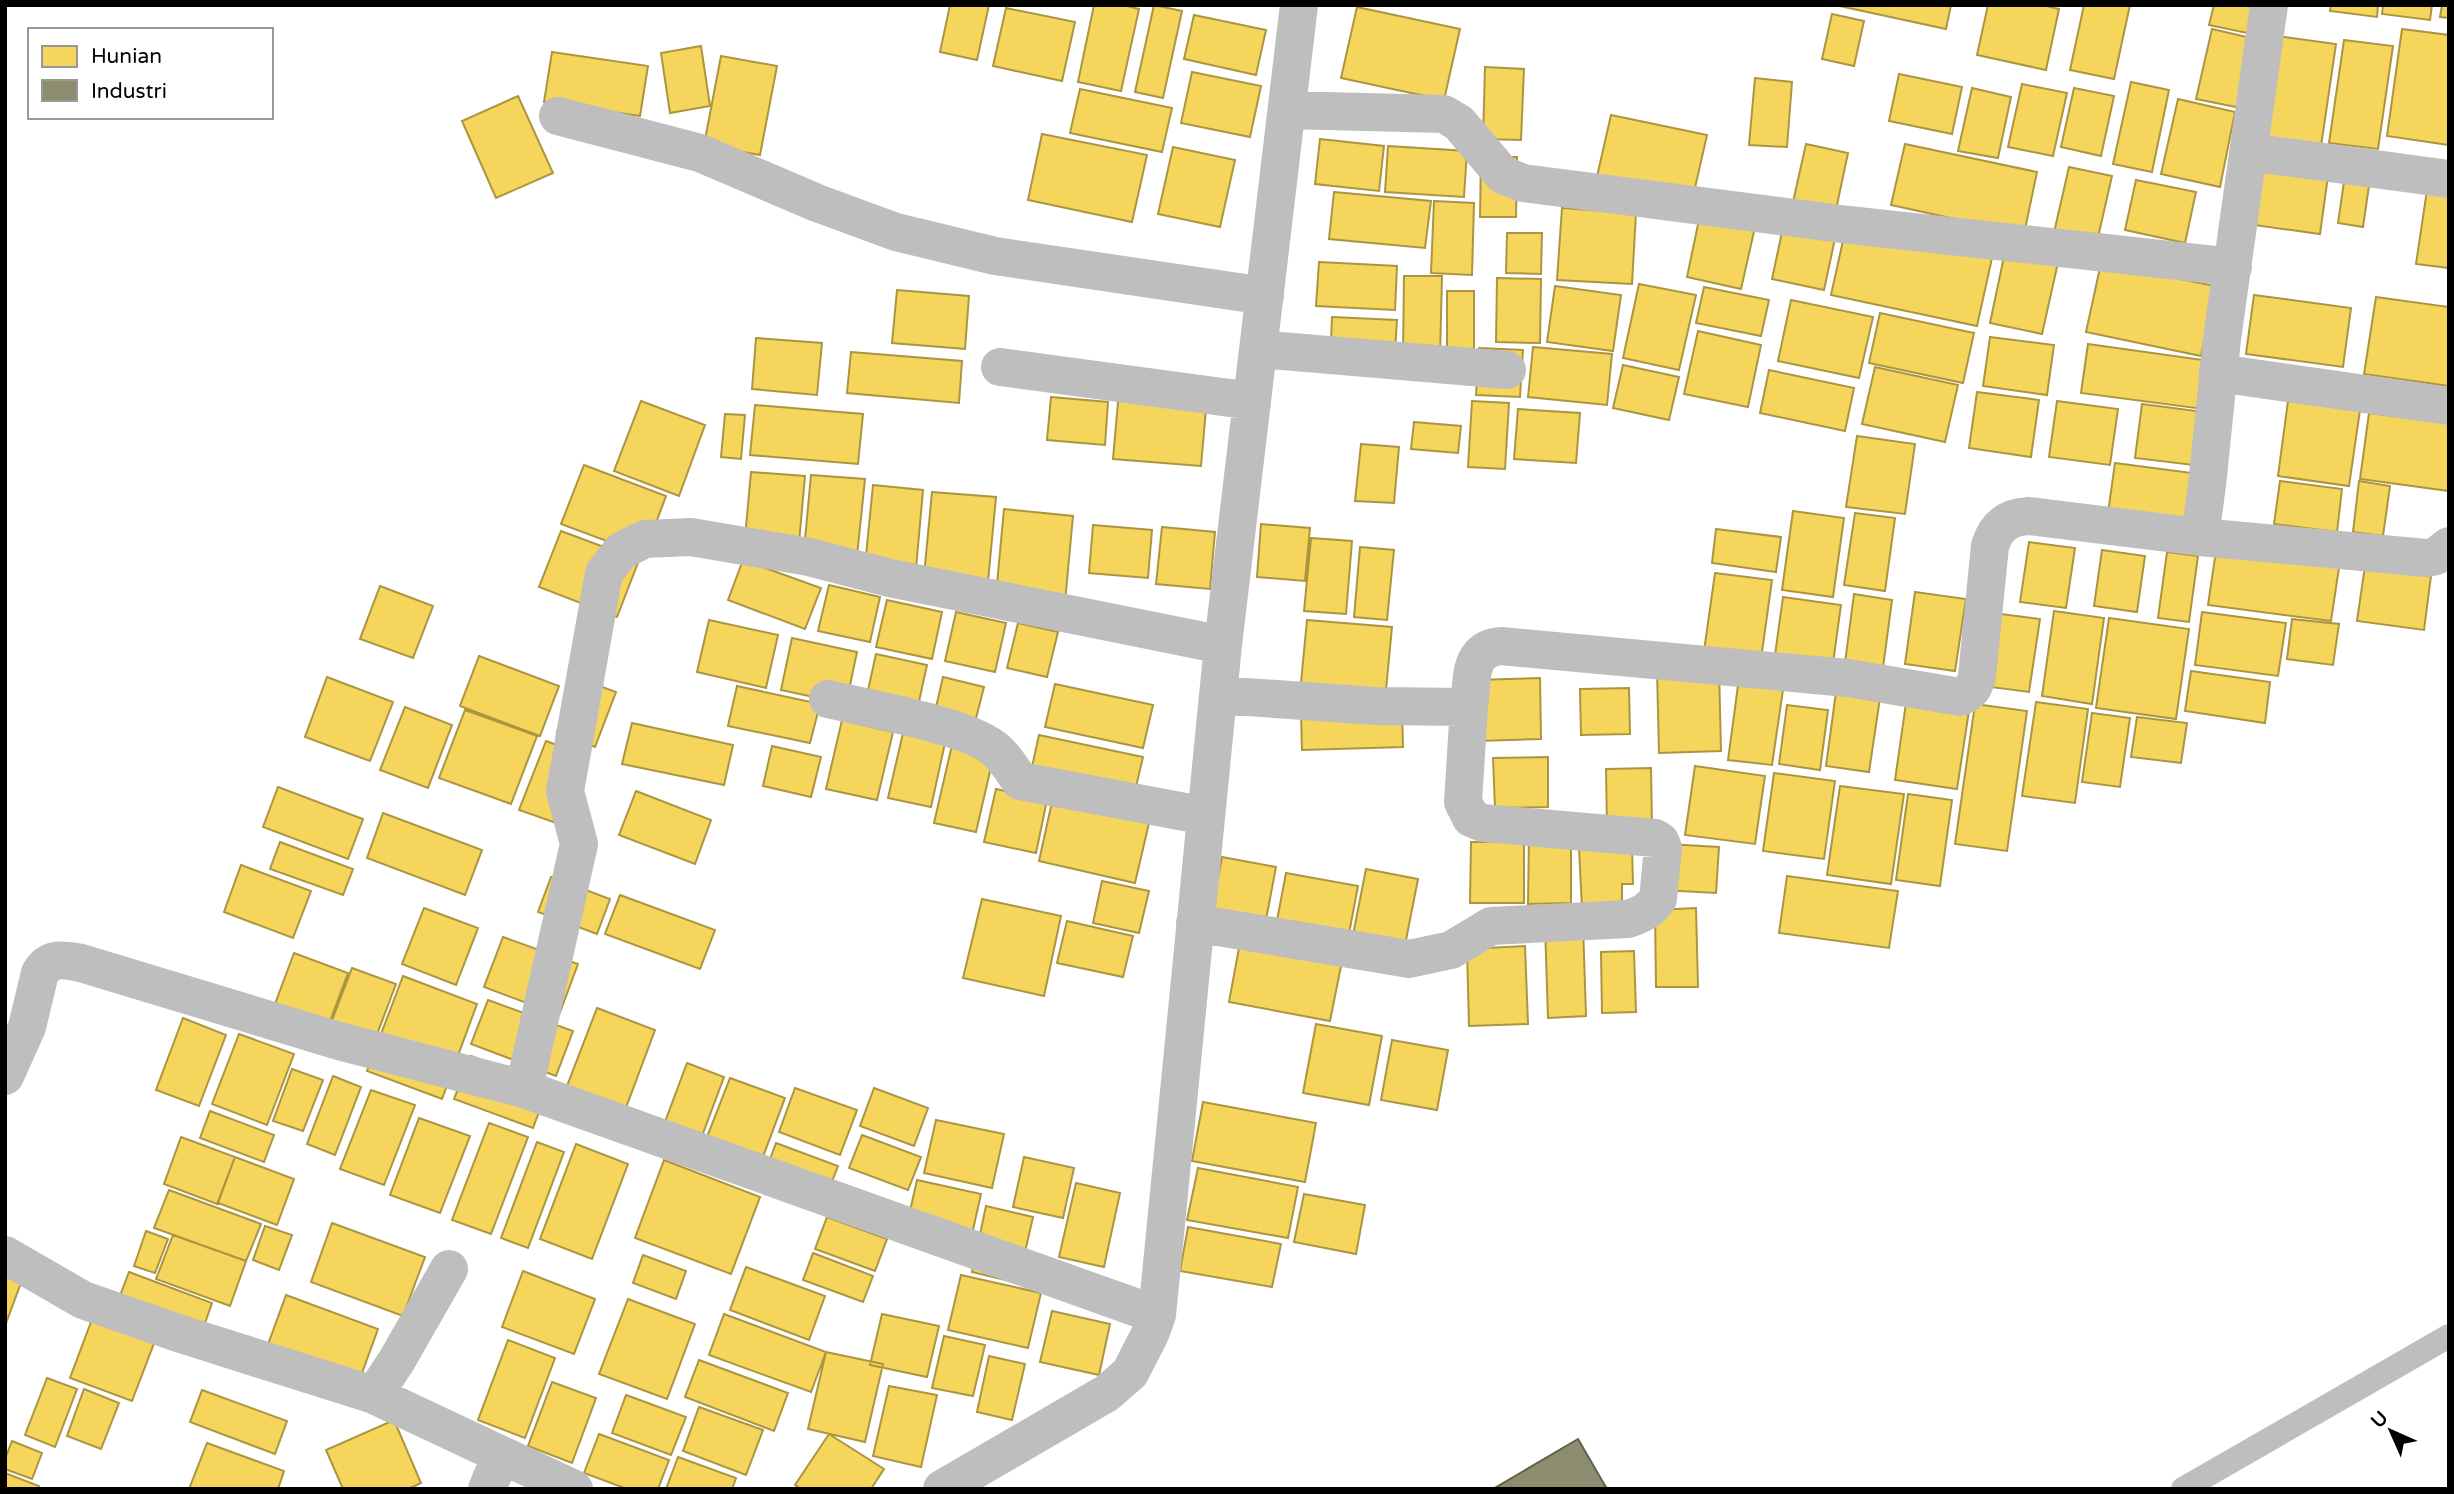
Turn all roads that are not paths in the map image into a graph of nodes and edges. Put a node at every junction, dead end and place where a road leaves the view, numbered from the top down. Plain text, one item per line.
1 (1300, 5) edge
2 (2269, 5) edge
3 (1287, 110) junction
4 (558, 116) dead end
5 (2249, 152) junction
6 (2449, 179) edge
7 (2233, 267) junction
8 (1265, 296) junction
9 (1258, 349) junction
10 (1000, 367) dead end
11 (1507, 370) dead end
12 (2218, 373) junction
13 (1252, 401) junction
14 (2449, 406) edge
15 (2200, 537) junction
16 (2449, 546) edge
17 (1223, 645) junction
18 (1218, 695) junction
19 (828, 699) dead end
20 (1469, 707) junction
21 (1206, 816) junction
22 (1195, 923) junction
23 (5, 1076) edge
24 (524, 1089) junction
25 (5, 1255) edge
26 (449, 1269) dead end
27 (1157, 1315) junction
28 (2449, 1336) edge
29 (374, 1395) junction
30 (494, 1472) edge
31 (574, 1489) edge
32 (942, 1489) edge
33 (2183, 1489) edge

1 - 3 street
2 - 5 street
3 - 7 street
3 - 8 street
4 - 8 street
5 - 6 street
5 - 7 street
7 - 12 street
8 - 9 street
9 - 11 street
9 - 13 street
10 - 13 street
12 - 14 street
12 - 15 street
13 - 17 street
15 - 16 street
15 - 20 street
17 - 18 street
17 - 24 street
18 - 20 street
18 - 21 street
19 - 21 street
20 - 22 street
21 - 22 street
22 - 27 street
23 - 24 street
24 - 27 street
25 - 29 street
26 - 29 street
27 - 32 street
28 - 33 lane
29 - 30 street
30 - 31 street

